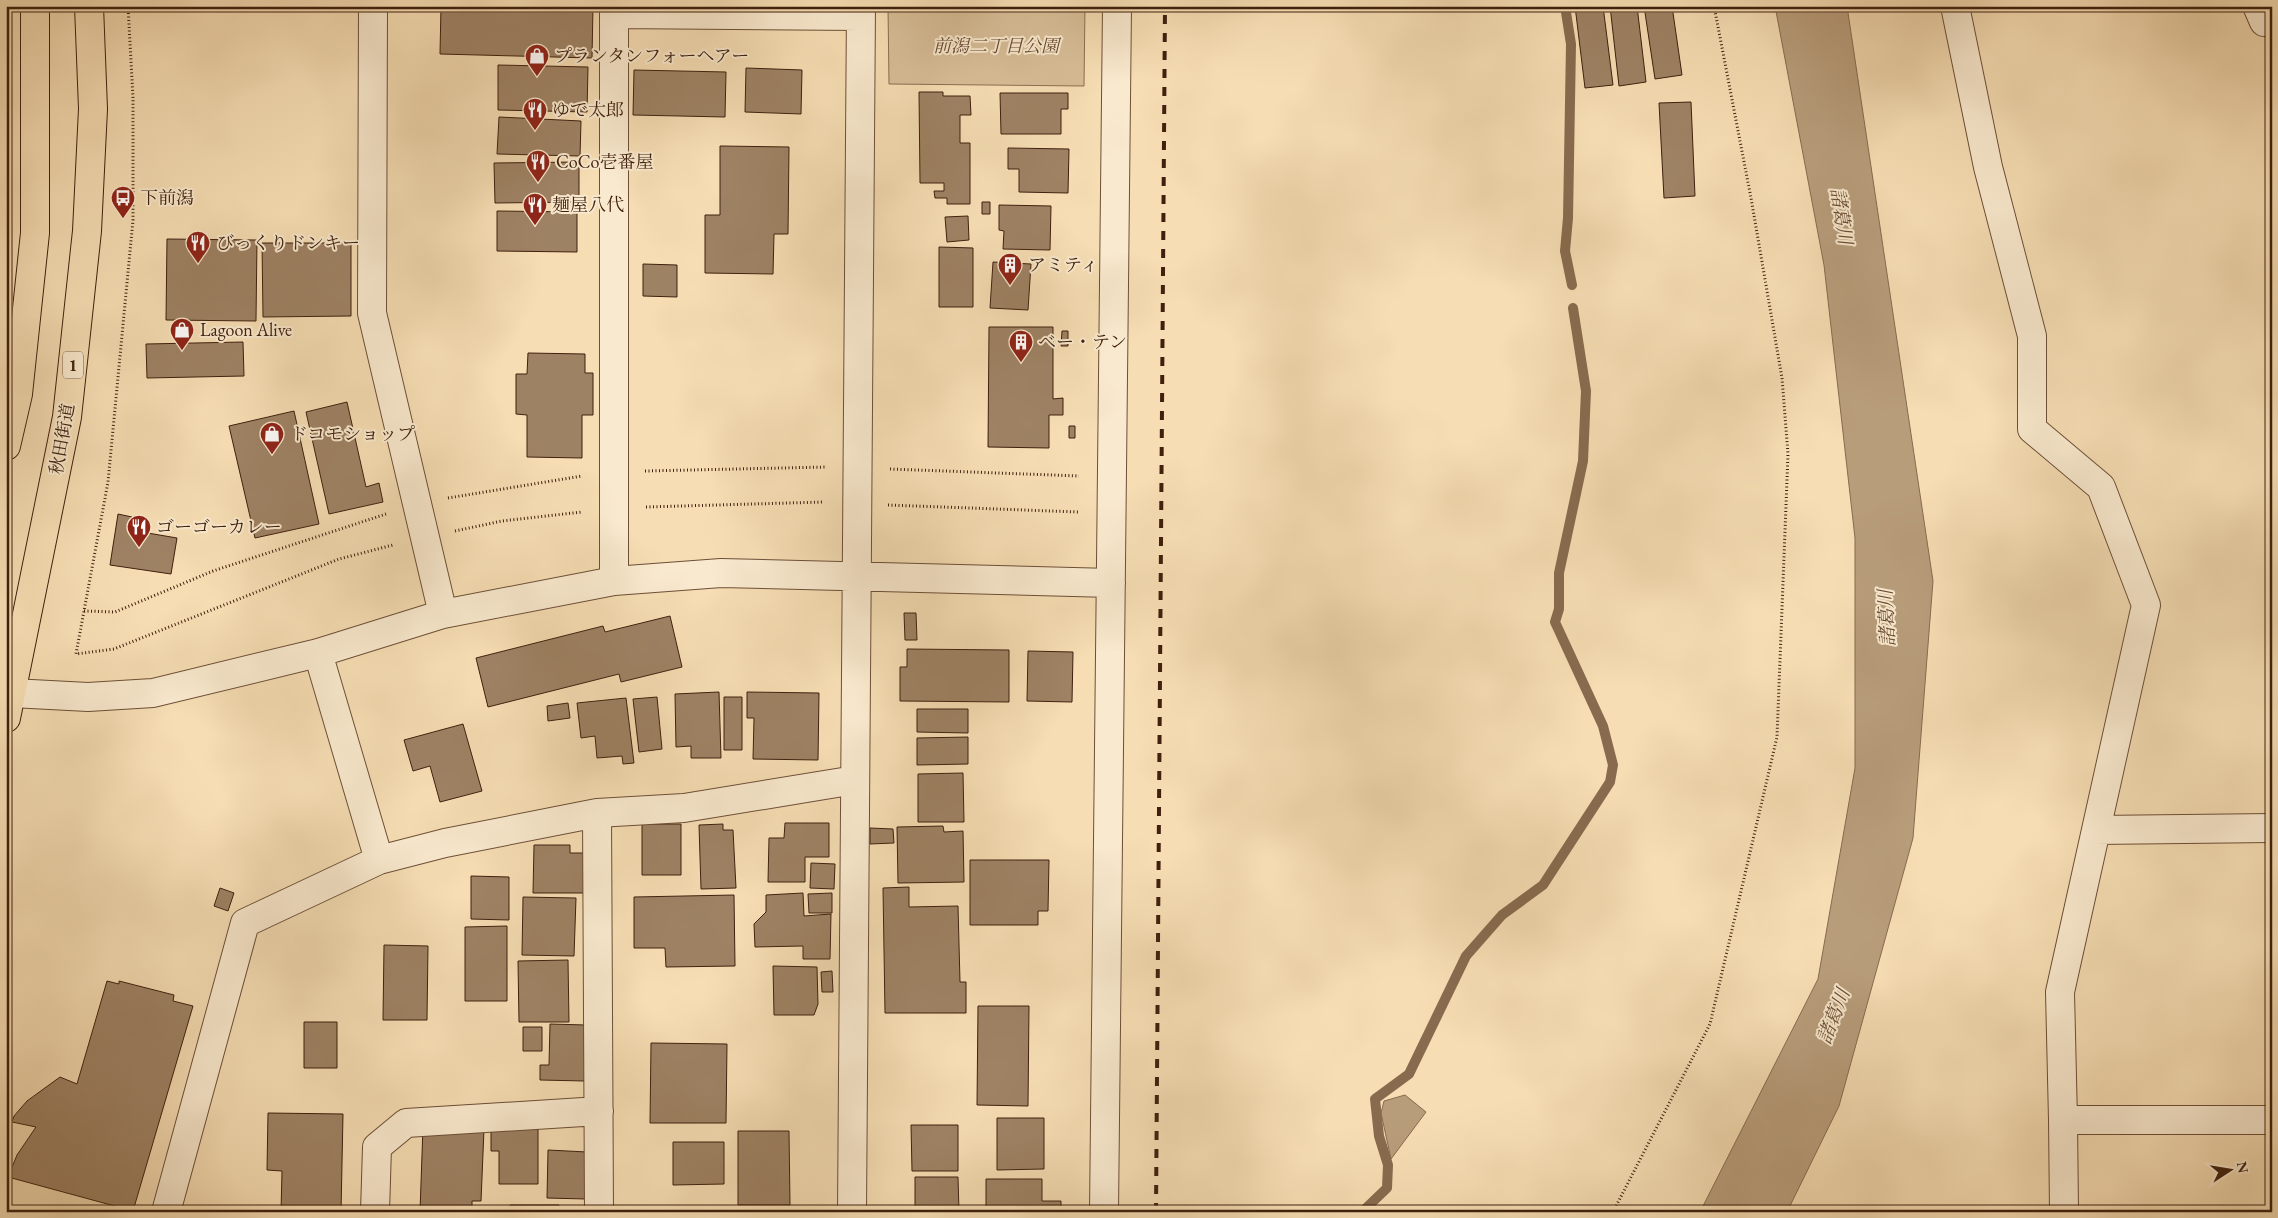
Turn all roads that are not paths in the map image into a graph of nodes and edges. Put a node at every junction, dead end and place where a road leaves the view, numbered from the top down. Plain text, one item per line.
1 (36, 6) edge
2 (89, 6) edge
3 (372, 6) edge
4 (1117, 6) edge
5 (1955, 6) edge
6 (2257, 6) edge
7 (614, 10) edge
8 (860, 11) edge
9 (2272, 21) edge
10 (6, 446) edge
11 (855, 578) junction
12 (614, 581) junction
13 (1110, 583) junction
14 (444, 614) junction
15 (318, 653) junction
16 (9, 706) edge
17 (855, 780) junction
18 (597, 813) junction
19 (2272, 828) edge
20 (2096, 830) junction
21 (379, 860) junction
22 (600, 1111) junction
23 (2063, 1120) junction
24 (2272, 1120) edge
25 (166, 1212) edge
26 (375, 1212) edge
27 (598, 1212) edge
28 (852, 1212) edge
29 (1104, 1212) edge
30 (2064, 1212) edge

1 - 10 main road
2 - 16 main road, 秋田街道 / 1
3 - 14 street
4 - 13 street
5 - 20 street
6 - 9 street
7 - 8 street
7 - 12 street
8 - 11 street
11 - 12 street
11 - 13 street
11 - 17 street
12 - 14 street
13 - 29 street
14 - 15 street
15 - 16 street
15 - 21 street
17 - 18 street
17 - 28 street
18 - 21 street
18 - 22 street
19 - 20 street
20 - 23 street
21 - 25 street
22 - 26 street
22 - 27 street
23 - 24 street
23 - 30 street

